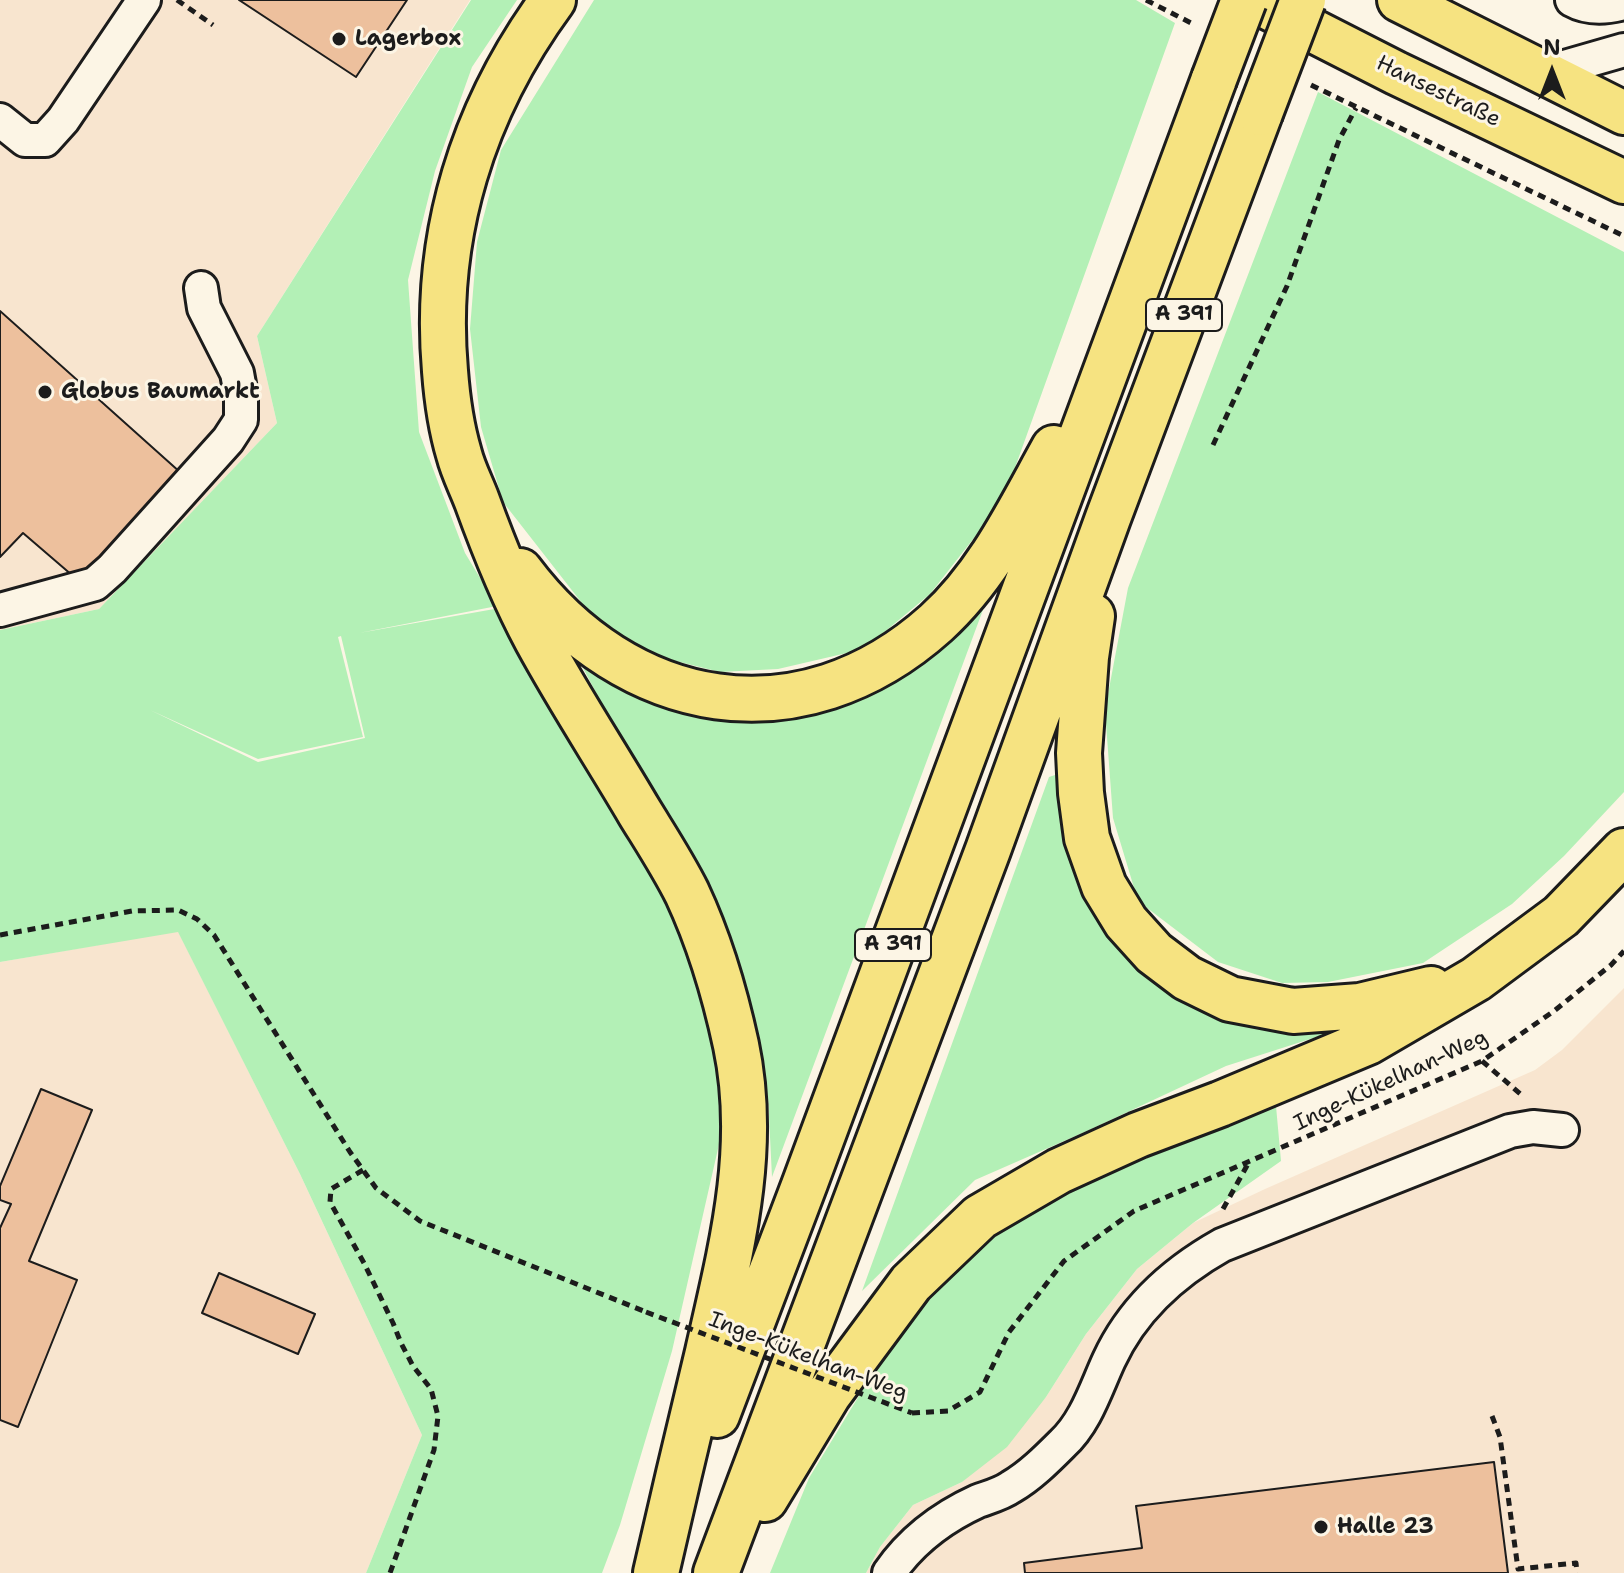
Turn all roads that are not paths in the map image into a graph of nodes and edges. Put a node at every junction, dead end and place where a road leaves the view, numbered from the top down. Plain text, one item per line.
1 (144, 0) edge
2 (553, 0) edge
3 (1244, 0) edge
4 (1253, 0) edge
5 (1303, 0) edge
6 (1399, 0) edge
7 (1572, 0) edge
8 (1624, 3) edge
9 (1624, 50) edge
10 (1544, 73) junction
11 (1624, 113) edge
12 (0, 120) edge
13 (1624, 182) edge
14 (201, 288) dead end
15 (1126, 316) junction
16 (477, 502) junction
17 (1108, 518) junction
18 (0, 610) edge
19 (1624, 851) edge
20 (1476, 979) junction
21 (1562, 1130) dead end
22 (656, 1573) edge
23 (718, 1573) edge
24 (889, 1573) edge

1 - 12 lane
2 - 16 highway
3 - 15 highway, A 391, bridge
4 - 13 main road, Hansestraße
5 - 17 highway, A 391, bridge
6 - 10 main road
7 - 8 lane
9 - 10 lane
10 - 11 main road
14 - 18 lane
15 - 16 highway
15 - 22 highway, A 391
16 - 22 highway
17 - 20 highway
17 - 23 highway, A 391
19 - 20 highway
20 - 23 highway
21 - 24 lane

